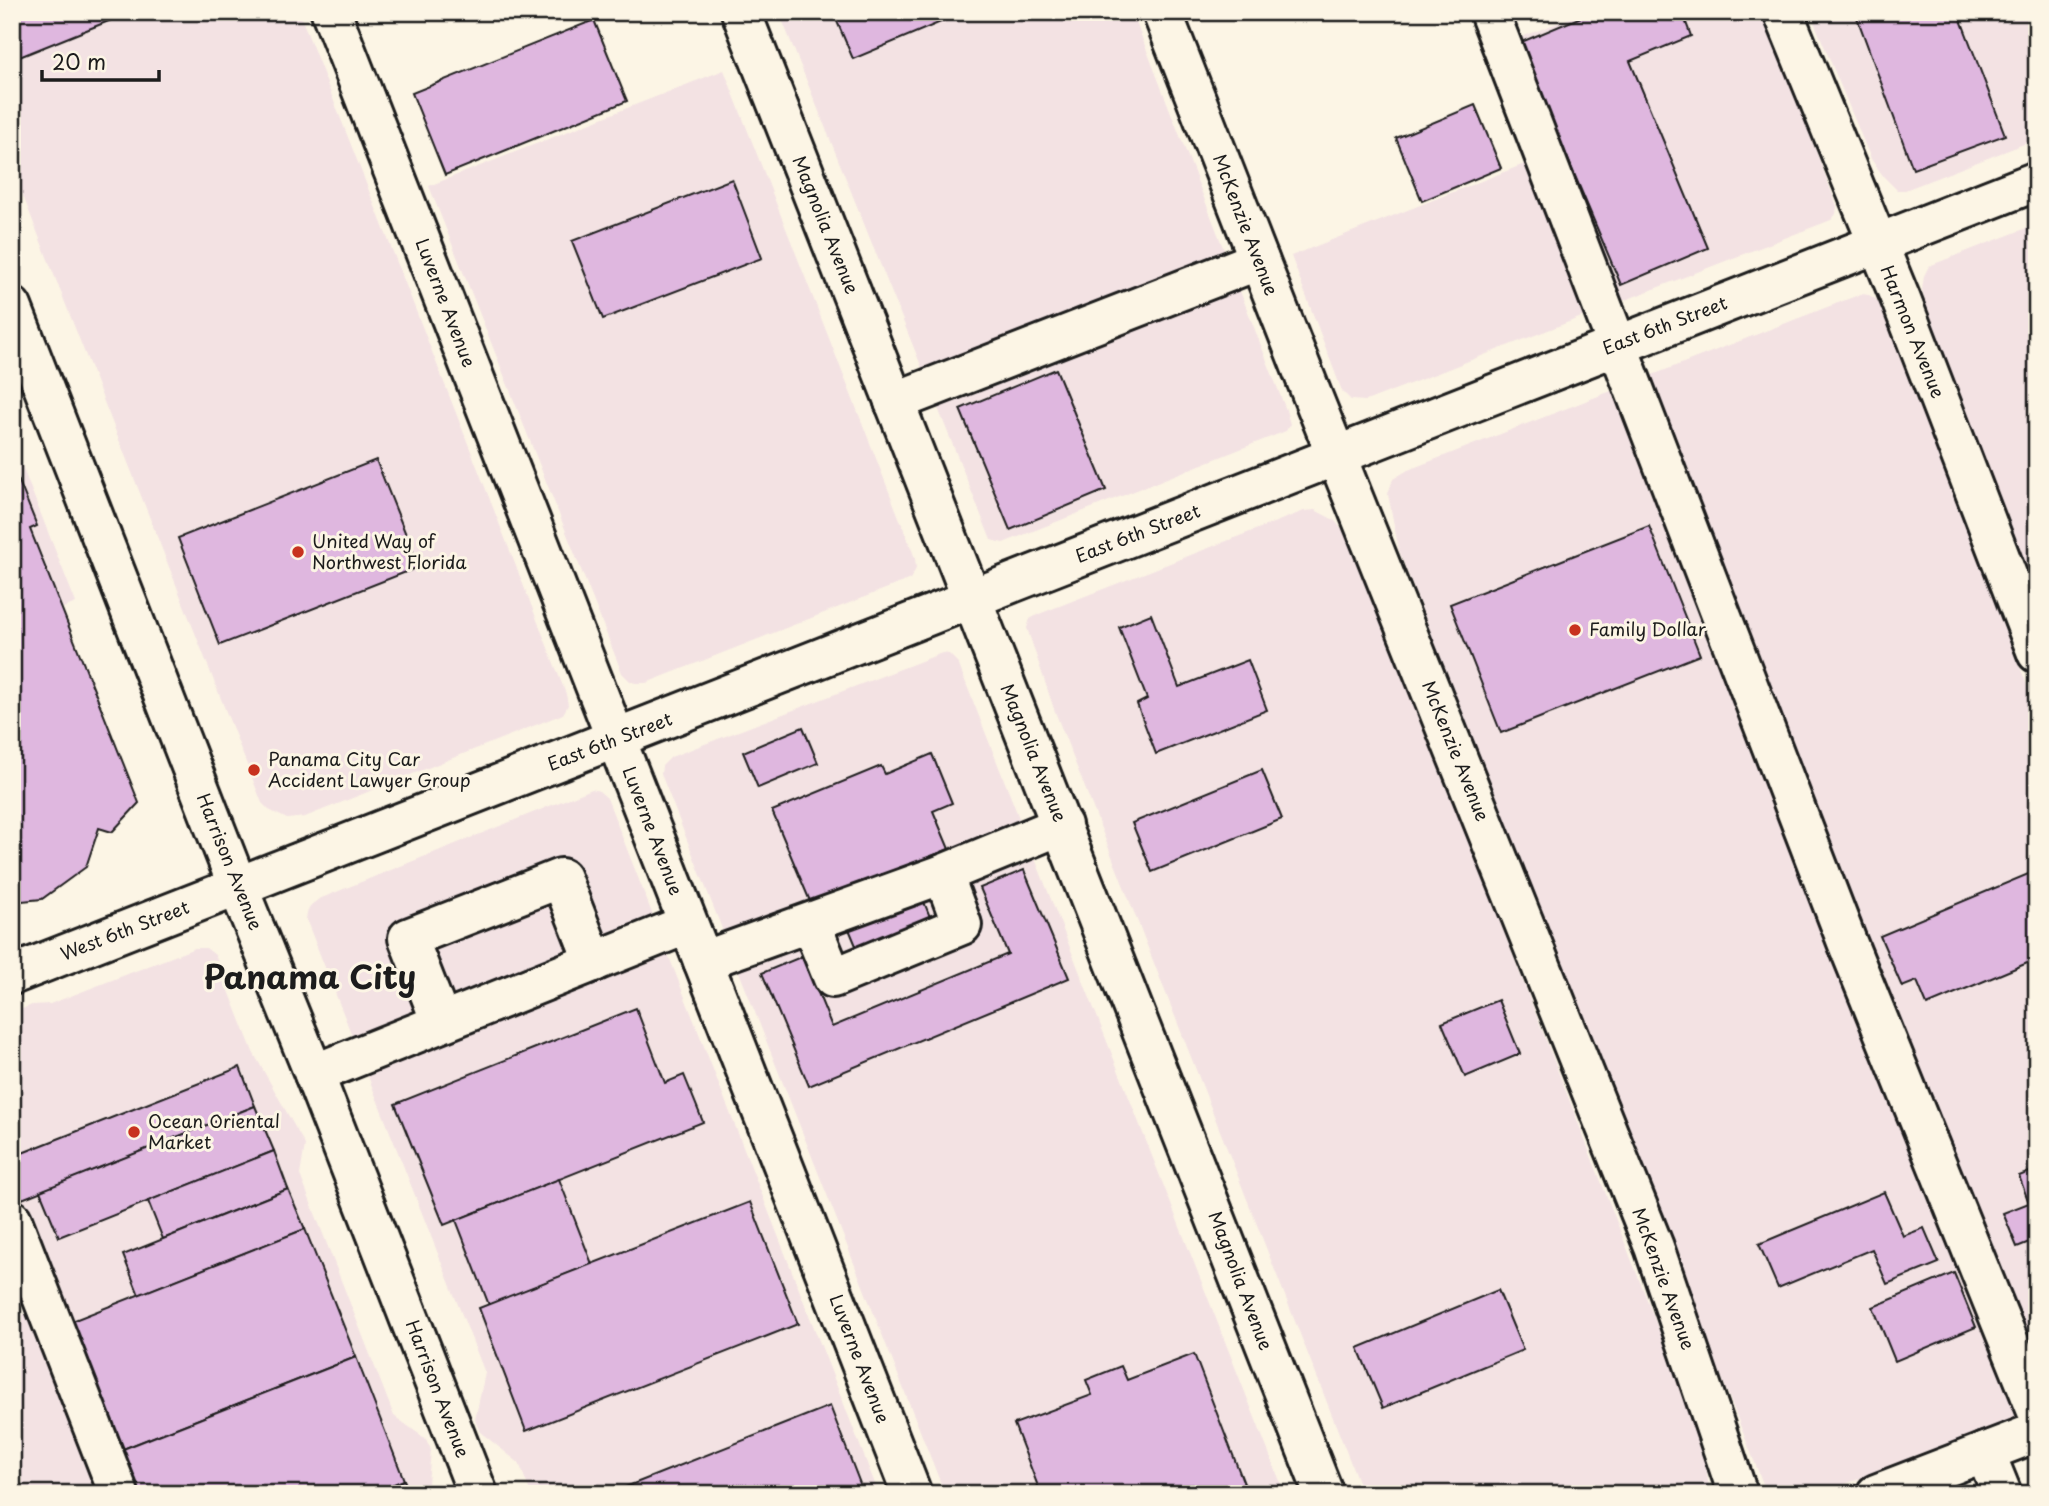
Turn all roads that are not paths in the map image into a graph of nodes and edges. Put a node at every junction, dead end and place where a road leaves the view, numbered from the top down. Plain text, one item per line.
1 (331, 12) edge
2 (741, 12) edge
3 (1162, 12) edge
4 (1489, 12) edge
5 (1783, 12) edge
6 (2037, 181) edge
7 (1877, 244) junction
8 (1259, 260) junction
9 (12, 307) edge
10 (1616, 345) junction
11 (894, 402) junction
12 (1337, 455) junction
13 (971, 598) junction
14 (2037, 653) edge
15 (616, 739) junction
16 (1062, 825) junction
17 (943, 874) junction
18 (239, 887) junction
19 (688, 924) junction
20 (811, 924) junction
21 (703, 961) junction
22 (594, 962) junction
23 (12, 975) edge
24 (441, 1022) junction
25 (314, 1074) junction
26 (12, 1220) edge
27 (2037, 1411) edge
28 (2037, 1432) edge
29 (1985, 1452) junction
30 (119, 1494) edge
31 (478, 1494) edge
32 (912, 1494) edge
33 (1324, 1494) edge
34 (1738, 1494) edge
35 (1876, 1494) edge
36 (2002, 1494) edge

1 - 15 street, Luverne Avenue
2 - 11 street, Magnolia Avenue
3 - 8 street, McKenzie Avenue
4 - 10 street
5 - 7 street, Harmon Avenue
6 - 7 street, East 6th Street
7 - 10 street, East 6th Street
7 - 14 street, Harmon Avenue
8 - 11 street
8 - 12 street, McKenzie Avenue
9 - 18 street, Harrison Avenue
10 - 12 street, East 6th Street
10 - 27 street
11 - 13 street, Magnolia Avenue
12 - 13 street, East 6th Street
12 - 34 street, McKenzie Avenue
13 - 15 street, East 6th Street
13 - 16 street, Magnolia Avenue
15 - 18 street, East 6th Street
15 - 19 street, Luverne Avenue
16 - 17 street
16 - 33 street, Magnolia Avenue
17 - 20 street
17 - 20 street
18 - 23 street, West 6th Street
18 - 25 street, Harrison Avenue
19 - 21 street, Luverne Avenue
19 - 22 street
20 - 21 street
21 - 32 street, Luverne Avenue
22 - 24 street
22 - 24 street
24 - 25 street
25 - 31 street, Harrison Avenue
26 - 30 street
28 - 29 street
29 - 35 street
29 - 36 street

